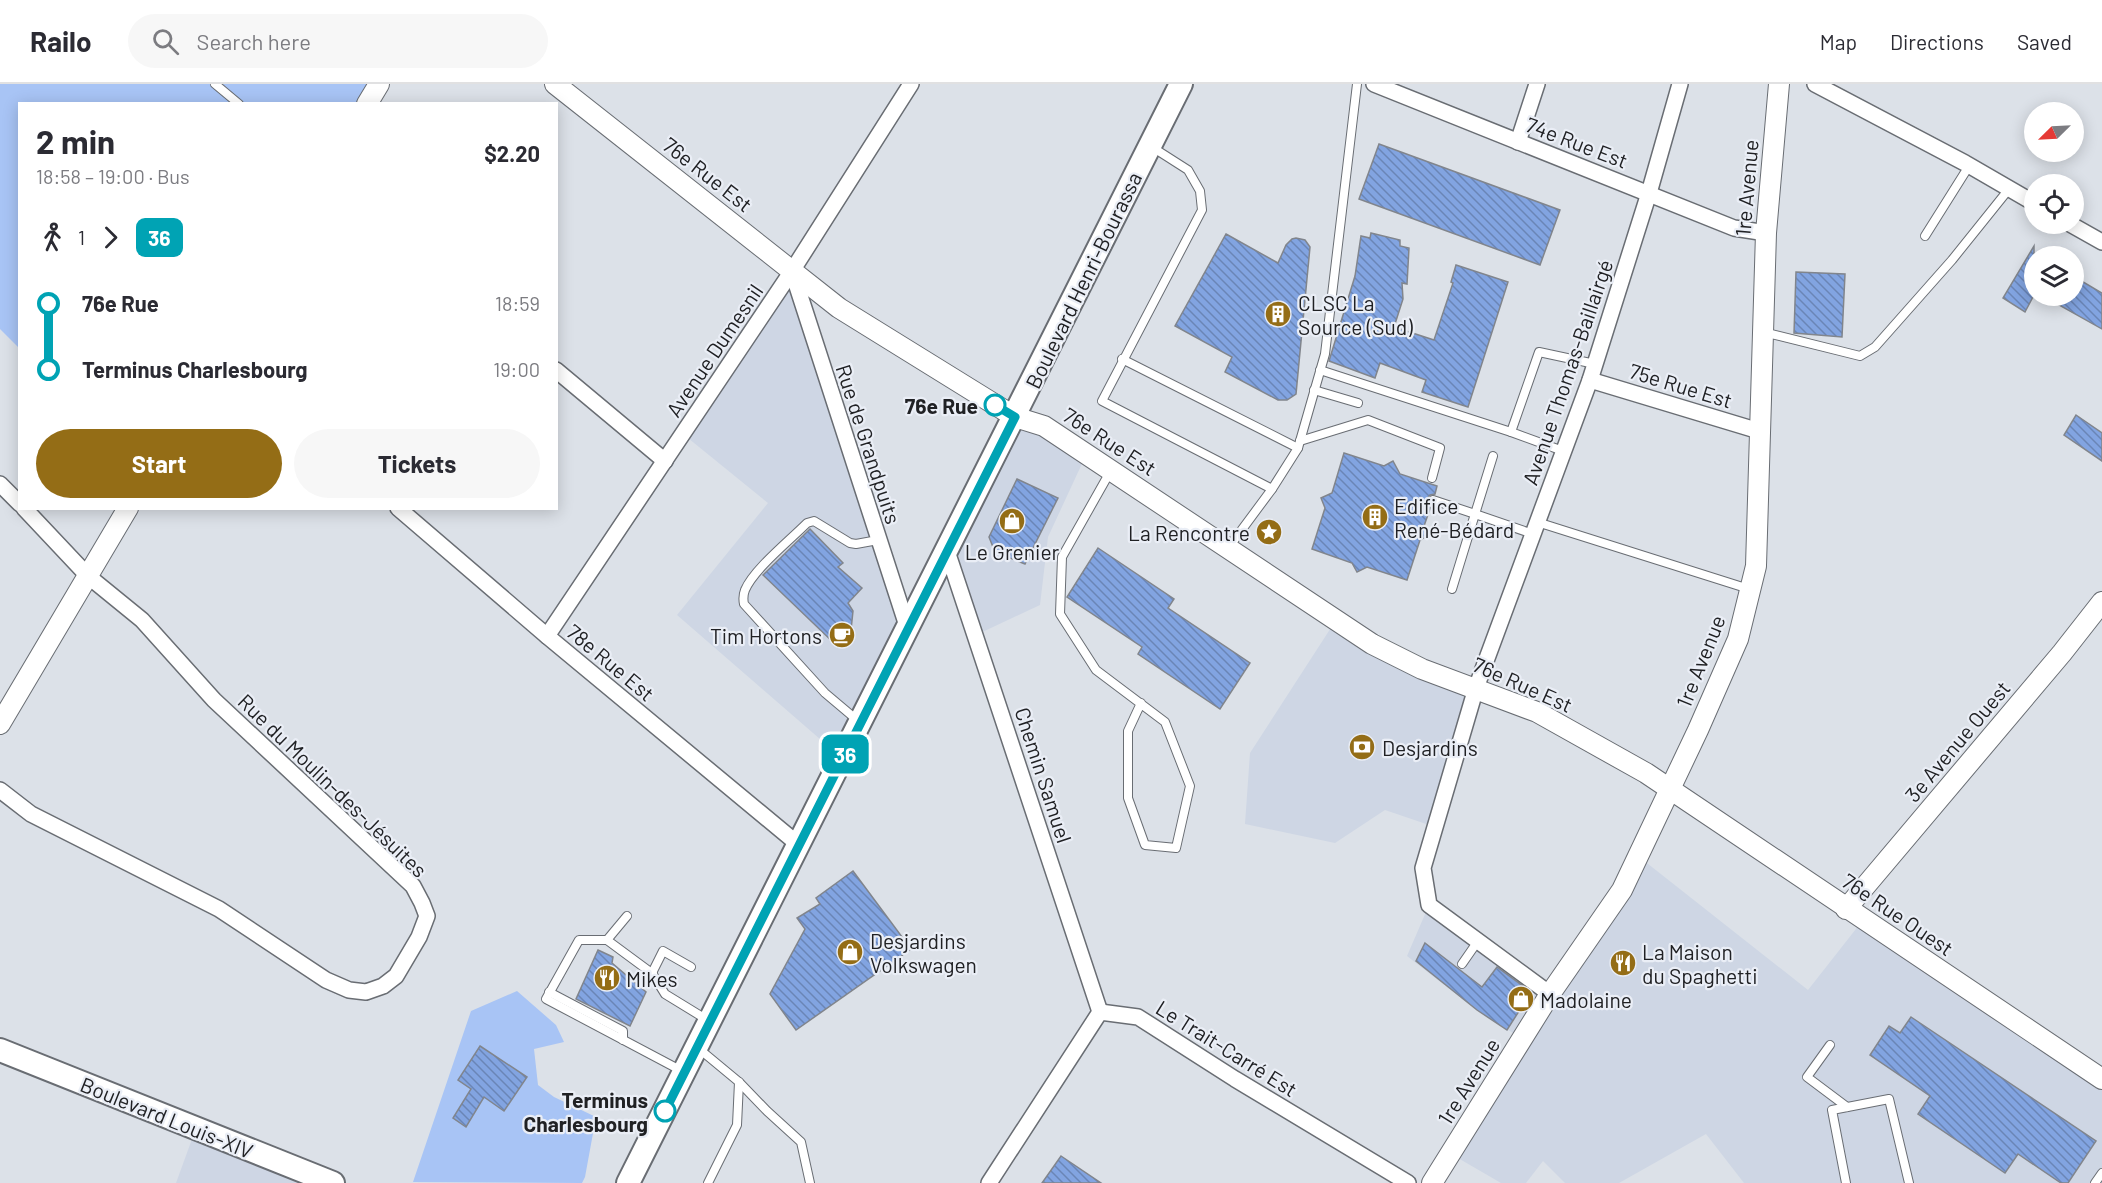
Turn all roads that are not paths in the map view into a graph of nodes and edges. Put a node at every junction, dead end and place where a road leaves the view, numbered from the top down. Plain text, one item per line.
1 (215, 84) edge
2 (379, 84) edge
3 (555, 84) edge
4 (911, 84) edge
5 (1181, 84) edge
6 (1357, 84) edge
7 (1374, 84) edge
8 (1537, 84) edge
9 (1680, 84) edge
10 (1779, 84) edge
11 (1815, 84) edge
12 (237, 102) edge
13 (368, 102) edge
14 (1518, 142) junction
15 (1150, 146) junction
16 (1969, 166) junction
17 (2009, 189) junction
18 (1649, 193) junction
19 (2024, 197) edge
20 (2084, 232) edge
21 (1766, 233) junction
22 (1925, 236) dead end
23 (2102, 242) edge
24 (792, 271) junction
25 (1763, 332) junction
26 (1122, 359) junction
27 (1595, 364) junction
28 (1320, 370) junction
29 (558, 372) edge
30 (1590, 380) junction
31 (1314, 390) junction
32 (1358, 403) dead end
33 (1015, 417) junction
34 (1759, 431) junction
35 (1511, 432) junction
36 (1299, 444) junction
37 (1563, 451) junction
38 (1493, 456) dead end
39 (665, 461) junction
40 (1111, 471) junction
41 (1432, 478) dead end
42 (0, 484) edge
43 (1272, 489) junction
44 (1432, 500) dead end
45 (18, 502) edge
46 (26, 510) edge
47 (127, 510) edge
48 (400, 510) edge
49 (1475, 514) junction
50 (1535, 528) junction
51 (878, 540) junction
52 (1229, 548) junction
53 (947, 551) junction
54 (88, 576) junction
55 (1452, 589) dead end
56 (1750, 589) junction
57 (2102, 602) edge
58 (908, 630) junction
59 (547, 636) junction
60 (1476, 688) junction
61 (1141, 703) junction
62 (861, 723) junction
63 (0, 724) edge
64 (1669, 789) junction
65 (0, 790) edge
66 (799, 845) junction
67 (1846, 909) junction
68 (627, 916) dead end
69 (607, 940) junction
70 (1478, 940) junction
71 (1462, 964) dead end
72 (691, 967) dead end
73 (653, 974) junction
74 (1550, 994) junction
75 (1100, 1012) junction
76 (710, 1021) junction
77 (1830, 1044) dead end
78 (697, 1047) junction
79 (0, 1050) edge
80 (684, 1072) junction
81 (2102, 1079) edge
82 (739, 1082) junction
83 (1847, 1107) junction
84 (2102, 1173) edge
85 (333, 1183) edge
86 (628, 1183) edge
87 (708, 1183) edge
88 (810, 1183) edge
89 (989, 1183) edge
90 (1408, 1183) edge
91 (1432, 1183) edge
92 (1846, 1183) edge
93 (1909, 1183) edge
94 (2095, 1183) edge

1 - 12 lane
2 - 13 street
3 - 24 street, 76e Rue Est
4 - 24 street, Avenue Dumesnil
5 - 15 main road, Boulevard Henri-Bourassa
6 - 28 lane
7 - 14 street, 74e Rue Est
8 - 14 street
9 - 18 street, Avenue Thomas-Baillairgé
10 - 21 street, 1re Avenue
11 - 16 street
14 - 18 street, 74e Rue Est
15 - 26 lane
15 - 33 main road, Boulevard Henri-Bourassa
16 - 17 street
16 - 22 lane
17 - 19 street
17 - 25 lane
18 - 21 street, 74e Rue Est
18 - 27 street, Avenue Thomas-Baillairgé
20 - 23 street
21 - 25 street, 1re Avenue
24 - 33 street, 76e Rue Est
24 - 39 street, Avenue Dumesnil
24 - 51 street, Rue de Grandpuits
25 - 34 street, 1re Avenue
26 - 36 lane
26 - 43 lane
27 - 30 street, Avenue Thomas-Baillairgé
27 - 35 lane
28 - 31 lane
28 - 35 lane
29 - 39 street
30 - 34 street, 75e Rue Est
30 - 37 street, Avenue Thomas-Baillairgé
31 - 32 lane
31 - 36 lane
33 - 40 street, 76e Rue Est
33 - 53 main road, Boulevard Henri-Bourassa
34 - 56 street, 1re Avenue
35 - 37 lane
36 - 41 lane
36 - 43 lane
37 - 50 street, Avenue Thomas-Baillairgé
38 - 49 lane
39 - 59 street, Avenue Dumesnil
40 - 52 street, 76e Rue Est
40 - 61 lane
42 - 45 street
43 - 52 lane
44 - 49 lane
46 - 54 street, Rue du Moulin-des-Jésuites
47 - 54 street
48 - 59 street, 78e Rue Est
49 - 50 lane
49 - 55 lane
50 - 56 lane
50 - 60 street, Avenue Thomas-Baillairgé
51 - 58 street, Rue de Grandpuits
51 - 62 lane
52 - 60 street, 76e Rue Est
53 - 58 main road, Boulevard Henri-Bourassa
53 - 75 street, Chemin Samuel
54 - 63 street
54 - 65 street, Rue du Moulin-des-Jésuites
56 - 64 street, 1re Avenue
57 - 67 street, 3e Avenue Ouest
58 - 62 main road, Boulevard Henri-Bourassa
59 - 66 street, 78e Rue Est
60 - 64 street, 76e Rue Est
60 - 70 street, Avenue Thomas-Baillairgé
61 - 61 lane
62 - 66 main road, Boulevard Henri-Bourassa
64 - 67 street, 76e Rue Ouest
64 - 74 street, 1re Avenue
66 - 76 main road, Boulevard Henri-Bourassa
67 - 81 street, 76e Rue Ouest
68 - 69 lane
69 - 73 lane
69 - 80 lane
70 - 71 lane
70 - 74 street, Avenue Thomas-Baillairgé
72 - 73 lane
73 - 76 lane
74 - 91 street, 1re Avenue
75 - 89 street
75 - 90 street, Le Trait-Carré Est
76 - 78 main road, Boulevard Henri-Bourassa
77 - 83 lane
78 - 80 main road, Boulevard Henri-Bourassa
78 - 82 lane
79 - 85 main road, Boulevard Louis-XIV
80 - 86 main road, Boulevard Henri-Bourassa
82 - 87 lane
82 - 88 lane
83 - 92 lane
83 - 93 lane
84 - 94 lane

